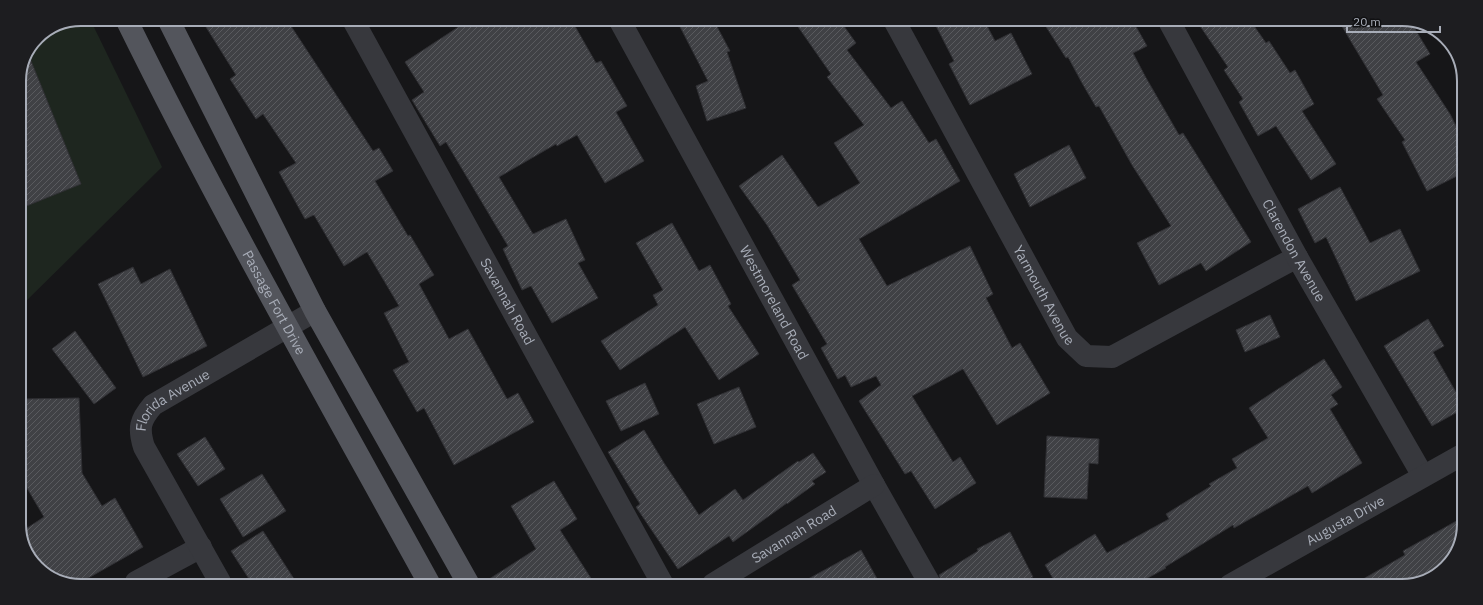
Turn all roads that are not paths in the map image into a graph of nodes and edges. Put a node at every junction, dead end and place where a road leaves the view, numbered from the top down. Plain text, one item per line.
1 (129, 26) edge
2 (172, 26) edge
3 (356, 26) edge
4 (623, 26) edge
5 (896, 26) edge
6 (1172, 26) edge
7 (1297, 257) junction
8 (315, 311) junction
9 (288, 326) junction
10 (1457, 458) edge
11 (1424, 476) junction
12 (874, 486) junction
13 (201, 547) junction
14 (142, 579) edge
15 (218, 579) edge
16 (427, 579) edge
17 (466, 579) edge
18 (660, 579) edge
19 (721, 579) edge
20 (927, 579) edge
21 (1241, 579) edge

1 - 9 main road, Passage Fort Drive
2 - 8 main road
3 - 18 street, Savannah Road
4 - 12 street, Westmoreland Road
5 - 7 street, Yarmouth Avenue
6 - 7 street, Clarendon Avenue
7 - 11 street, Clarendon Avenue
8 - 9 street, Florida Avenue
8 - 17 main road
9 - 13 street, Florida Avenue
9 - 16 main road, Passage Fort Drive
10 - 11 street, Augusta Drive
11 - 21 street, Augusta Drive
12 - 19 street, Savannah Road
12 - 20 street, Westmoreland Road
13 - 14 street
13 - 15 street, Florida Avenue

